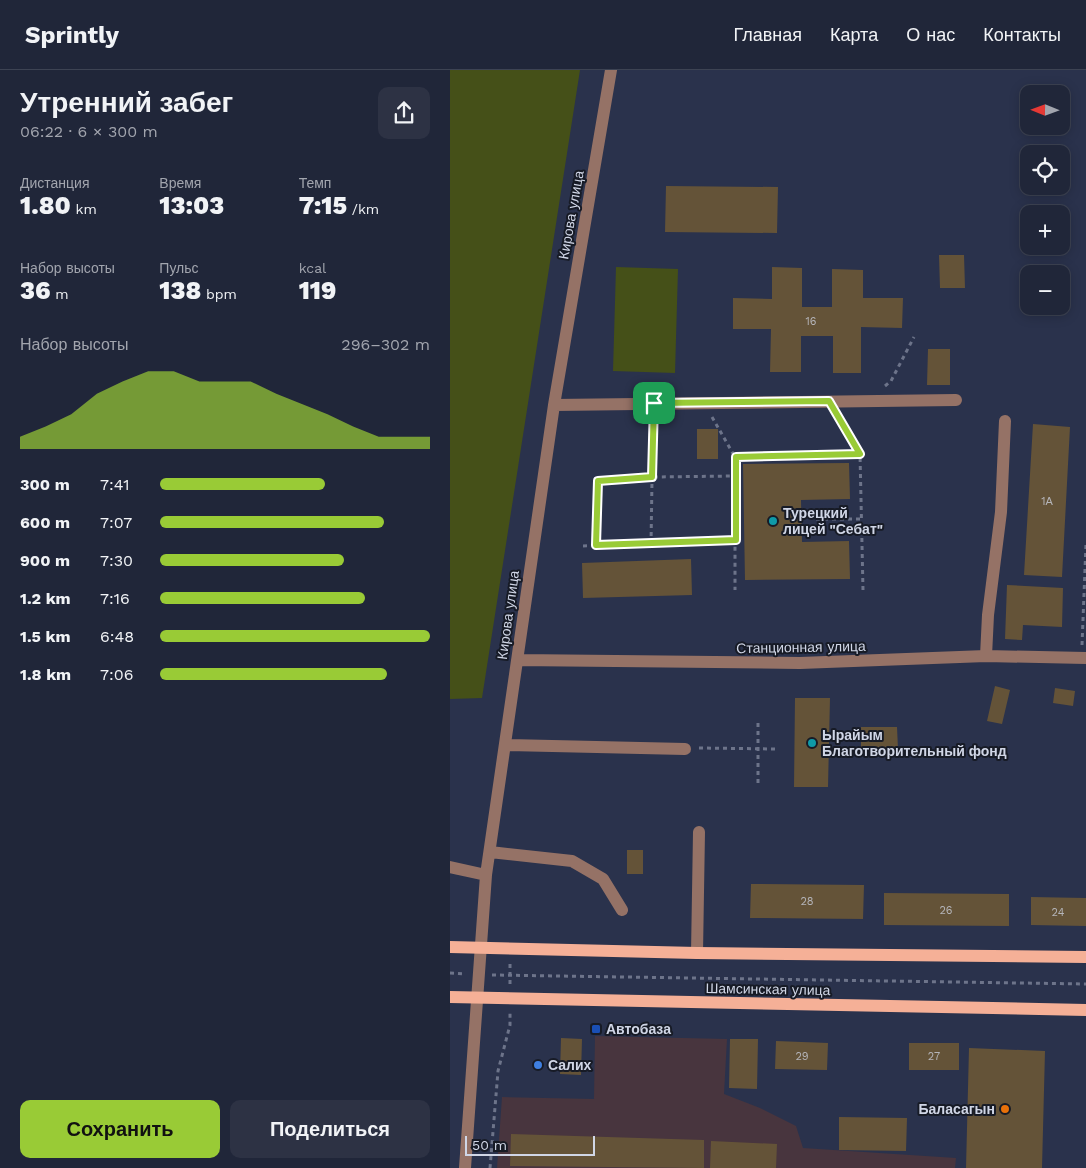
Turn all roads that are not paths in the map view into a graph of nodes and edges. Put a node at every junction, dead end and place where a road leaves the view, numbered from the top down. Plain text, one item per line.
1 (611, 70) edge
2 (956, 400) dead end
3 (554, 405) junction
4 (1005, 421) dead end
5 (986, 656) junction
6 (1084, 658) edge
7 (517, 660) junction
8 (505, 745) junction
9 (685, 749) road end
10 (699, 832) dead end
11 (490, 852) junction
12 (450, 867) edge
13 (486, 875) junction
14 (622, 910) dead end
15 (450, 946) edge
16 (482, 948) junction
17 (697, 953) junction
18 (1086, 957) edge
19 (450, 997) edge
20 (478, 998) junction
21 (1086, 1010) edge
22 (465, 1168) edge

1 - 3 street, Кирова улица
2 - 3 street
3 - 7 street, Кирова улица
4 - 5 street
5 - 6 street, Станционная улица
5 - 7 street, Станционная улица
7 - 8 street, Кирова улица
8 - 9 street
8 - 11 street, Кирова улица
10 - 17 street
11 - 13 street, Кирова улица
11 - 14 street
12 - 13 street
13 - 16 street, Кирова улица
15 - 16 main road
16 - 17 main road
16 - 20 street, Кирова улица
17 - 18 main road
19 - 20 main road, Шамсинская улица
20 - 21 main road, Шамсинская улица
20 - 22 street, Кирова улица

